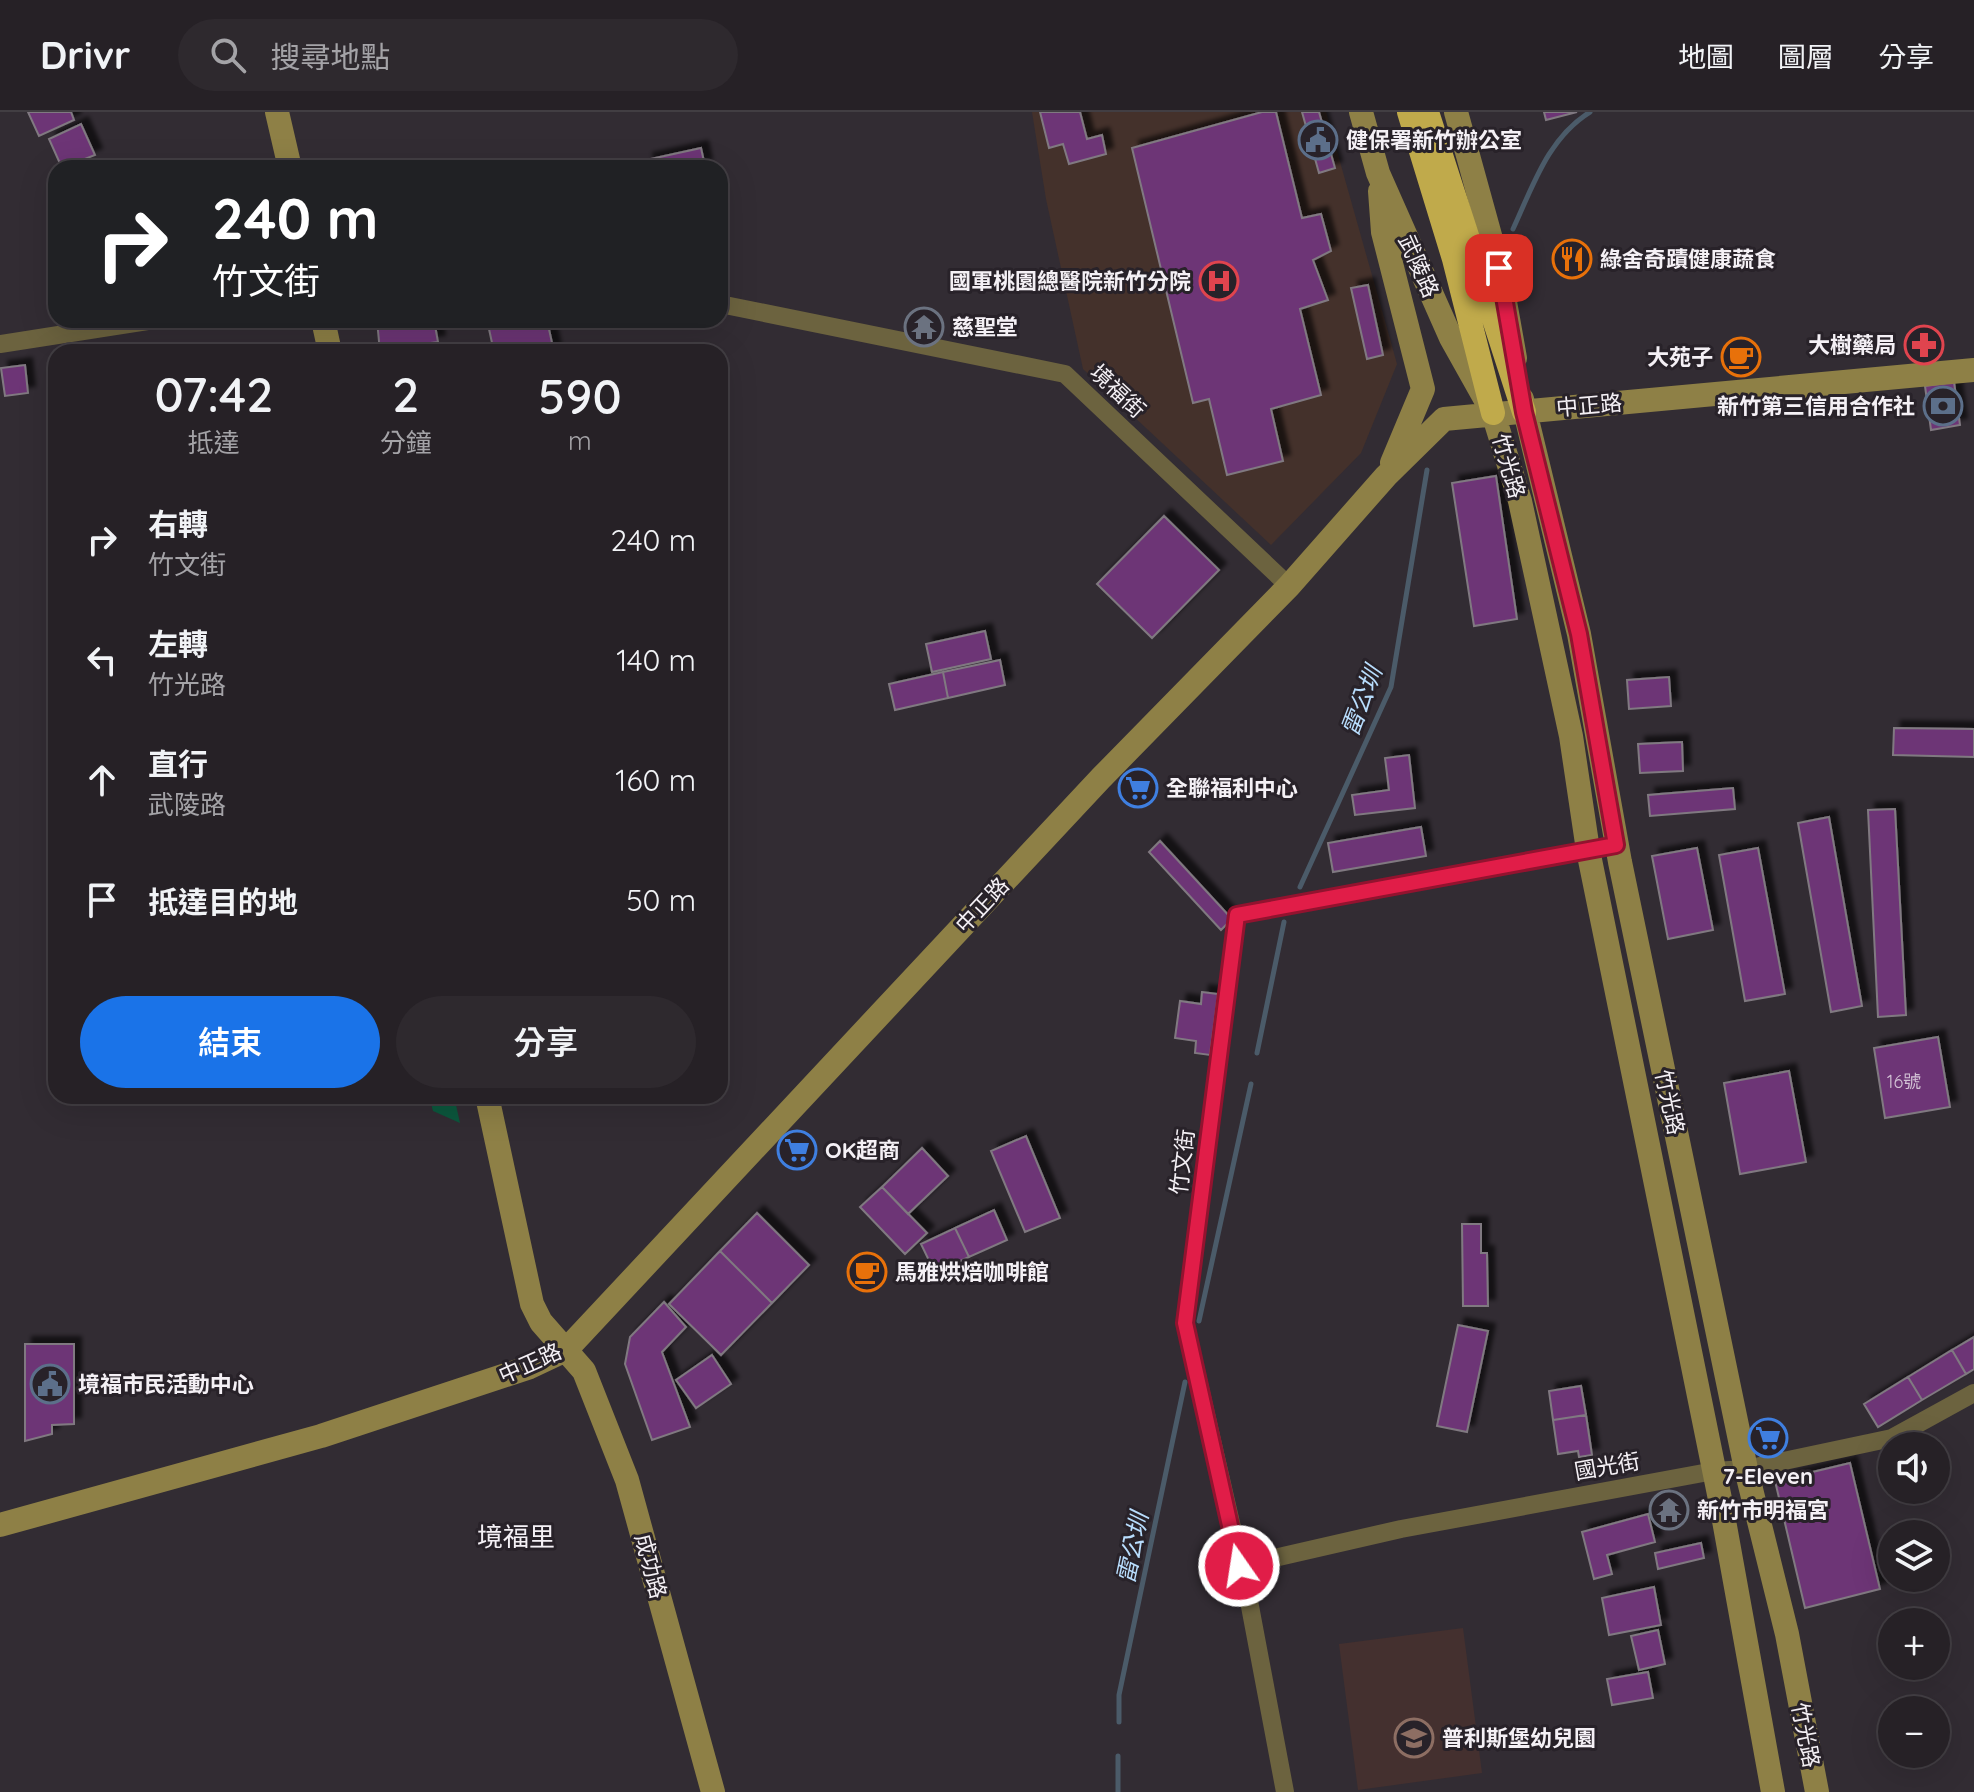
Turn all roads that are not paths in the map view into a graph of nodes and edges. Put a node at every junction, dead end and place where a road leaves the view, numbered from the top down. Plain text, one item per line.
1 (277, 112) edge
2 (1361, 112) edge
3 (1409, 112) edge
4 (1427, 112) edge
5 (1456, 112) edge
6 (288, 160) edge
7 (1378, 173) junction
8 (728, 306) edge
9 (103, 328) edge
10 (0, 344) edge
11 (1974, 370) edge
12 (1524, 412) junction
13 (1493, 413) junction
14 (1386, 476) junction
15 (1289, 586) junction
16 (1616, 845) junction
17 (1588, 850) junction
18 (489, 1104) edge
19 (566, 1350) junction
20 (1974, 1393) edge
21 (1746, 1469) junction
22 (1714, 1471) junction
23 (0, 1525) edge
24 (1239, 1566) junction
25 (713, 1792) edge
26 (1285, 1792) edge
27 (1773, 1792) edge
28 (1817, 1792) edge

1 - 6 street
2 - 7 street, 武陵路
3 - 13 highway
4 - 12 highway
5 - 12 street
7 - 13 street, 武陵路
7 - 14 street
8 - 15 street, 境福街
9 - 10 street
11 - 12 street, 中正路
12 - 13 street, 中正路
12 - 16 street, 竹光路
13 - 14 street, 中正路
13 - 17 street, 竹光路
14 - 15 street, 中正路
15 - 19 street, 中正路
16 - 17 street, 竹文街
16 - 21 street, 竹光路
17 - 22 street, 竹光路
17 - 24 street, 竹文街
18 - 19 street, 成功路
19 - 23 street, 中正路
19 - 25 street, 成功路
20 - 21 street, 國光街
21 - 22 street, 國光街
21 - 28 street, 竹光路
22 - 24 street, 國光街
22 - 27 street, 竹光路
24 - 26 street, 竹文街

